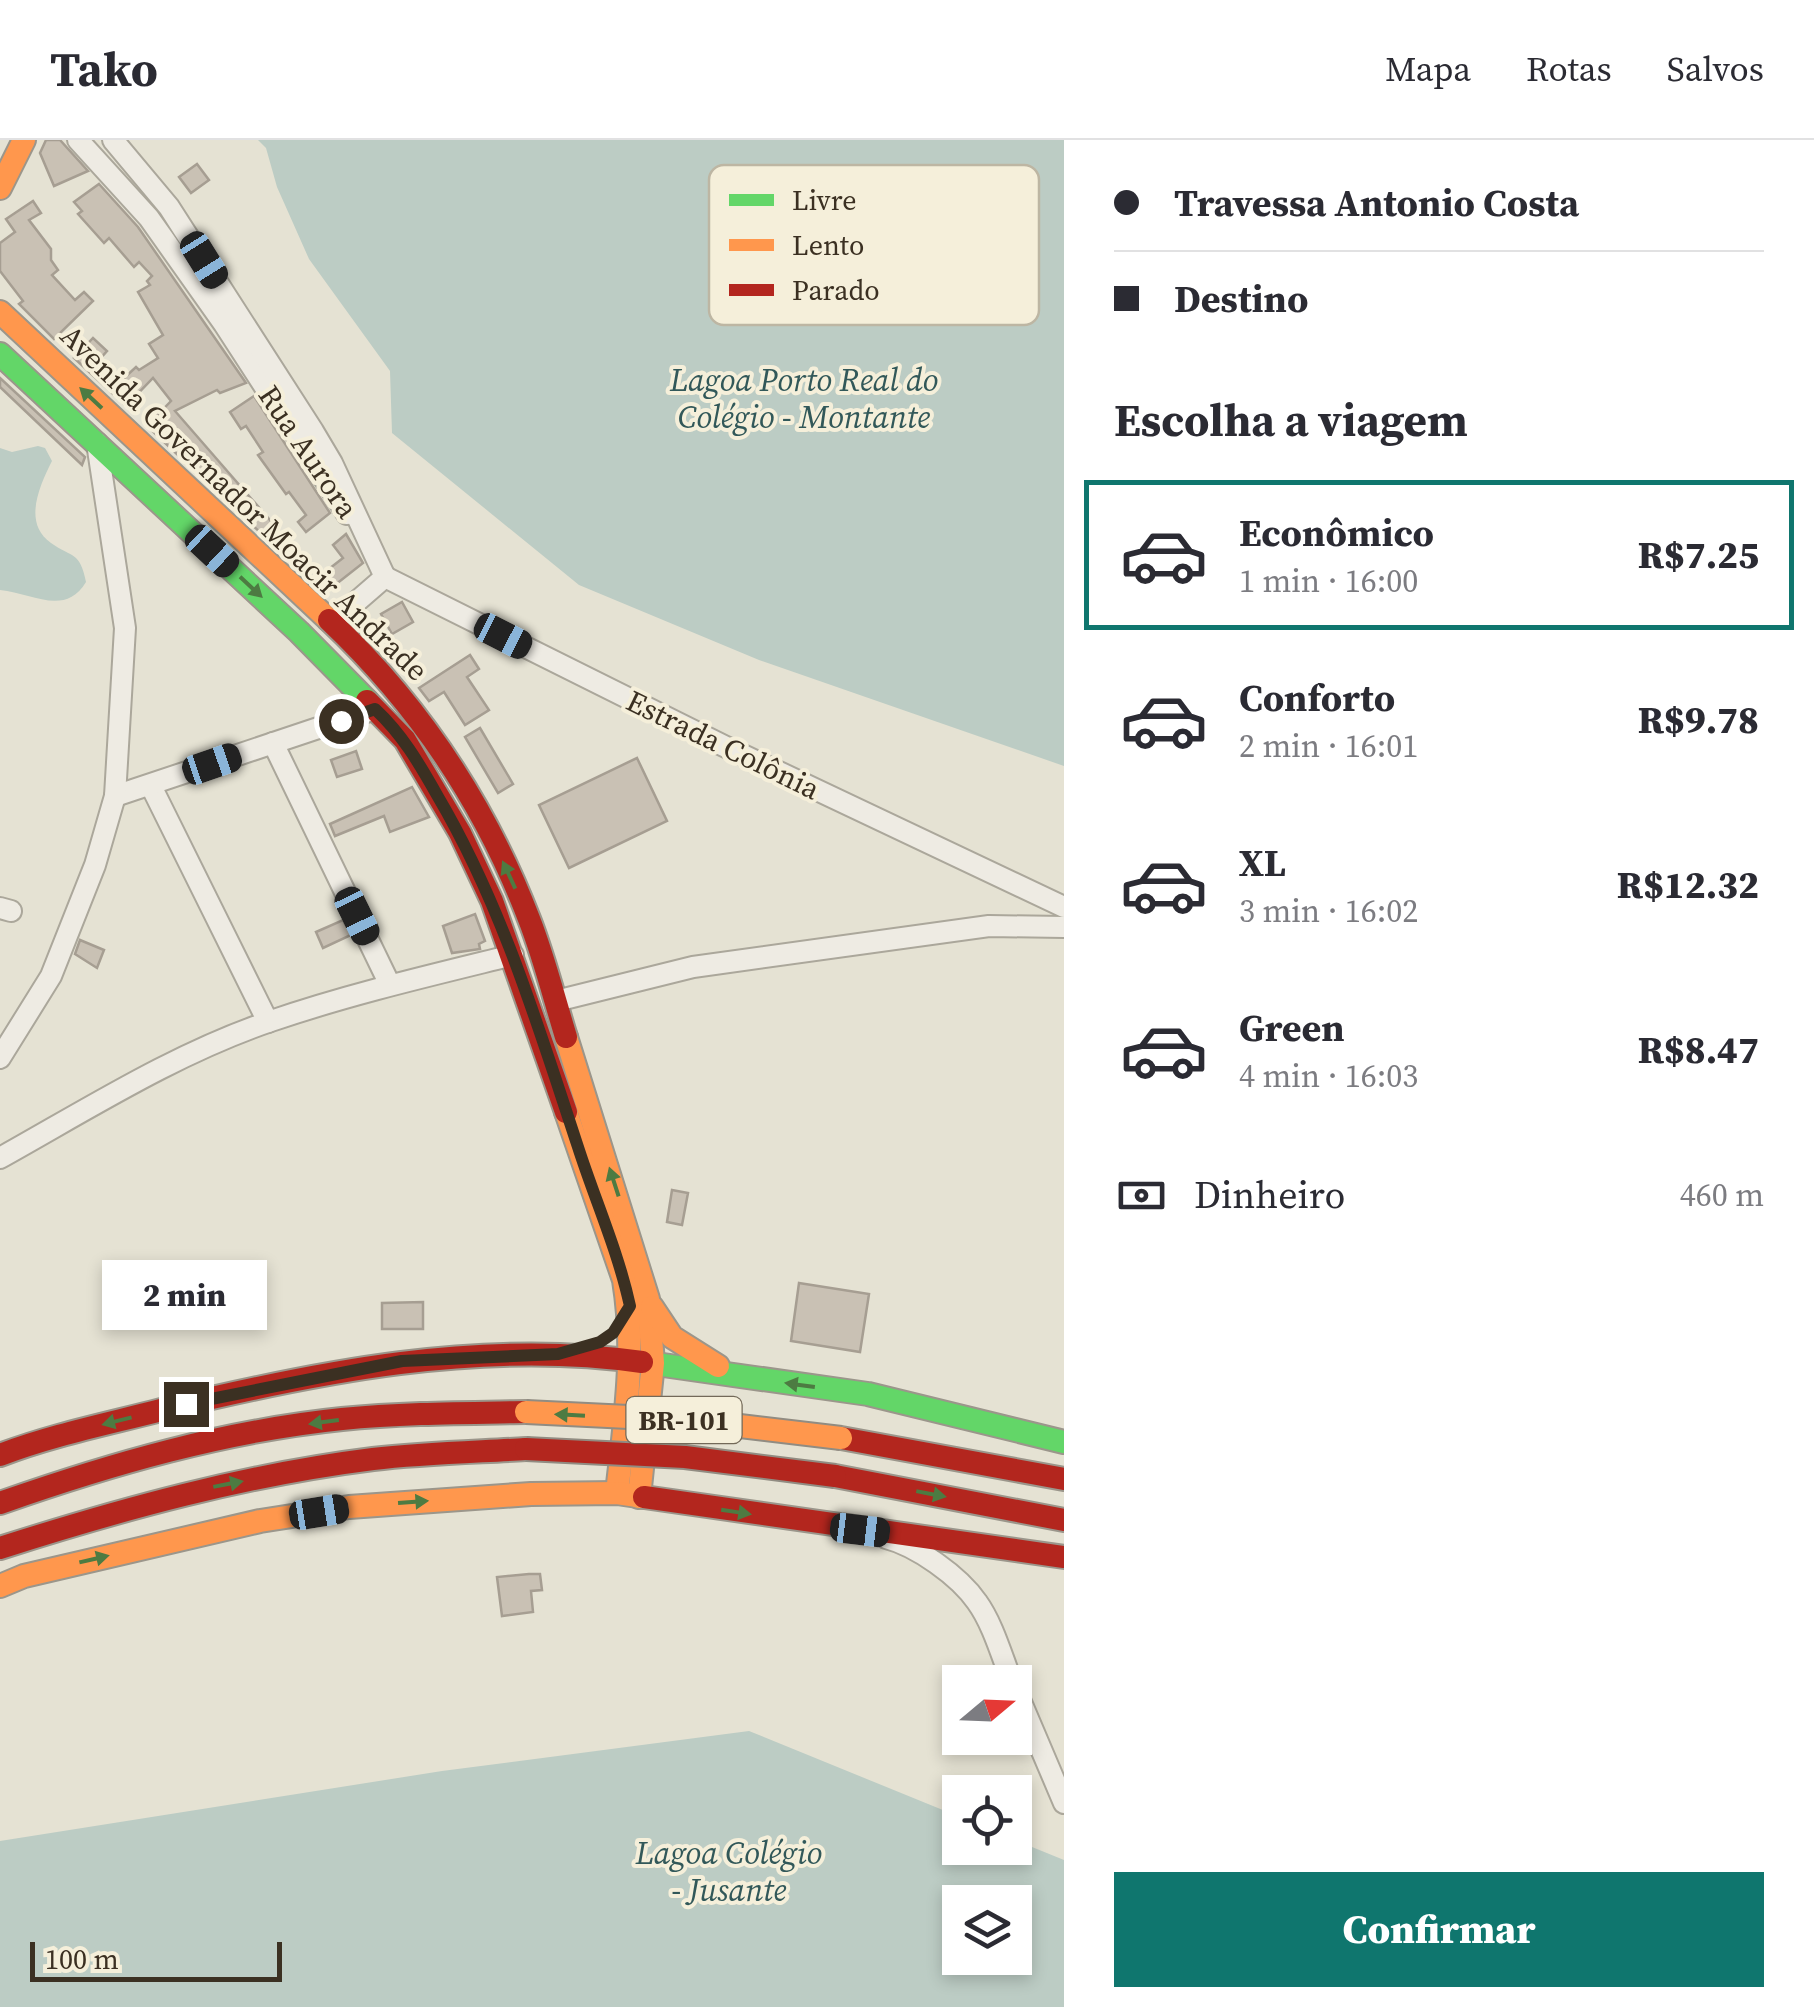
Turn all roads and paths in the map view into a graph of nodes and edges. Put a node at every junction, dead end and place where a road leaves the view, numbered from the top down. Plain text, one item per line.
1 (24, 140) edge
2 (78, 140) edge
3 (114, 140) edge
4 (0, 188) edge
5 (0, 312) edge
6 (0, 354) edge
7 (97, 443) junction
8 (366, 533) junction
9 (385, 577) junction
10 (332, 623) junction
11 (410, 704) junction
12 (382, 716) junction
13 (274, 743) junction
14 (151, 786) junction
15 (115, 796) junction
16 (1064, 907) edge
17 (1064, 927) edge
18 (513, 955) junction
19 (390, 985) junction
20 (556, 1001) junction
21 (268, 1022) junction
22 (0, 1058) edge
23 (0, 1158) edge
24 (639, 1303) junction
25 (558, 1354) junction
26 (642, 1362) junction
27 (732, 1375) junction
28 (1064, 1442) edge
29 (0, 1455) edge
30 (1064, 1479) edge
31 (628, 1495) junction
32 (0, 1503) edge
33 (1064, 1520) edge
34 (860, 1530) junction
35 (0, 1548) edge
36 (1064, 1556) edge
37 (0, 1586) edge
38 (1005, 1665) edge
39 (1032, 1728) edge
40 (1064, 1803) edge

1 - 4 main road
2 - 8 street, Rua Aurora
3 - 8 street, Rua Aurora
10 -> 5 main road, Avenida Governador Moacir Andrade
6 - 7 main road, Avenida Governador Moacir Andrade
7 -> 12 main road, Avenida Governador Moacir Andrade
7 - 15 street
8 - 9 street
9 - 10 street
9 - 16 street, Estrada Colônia
10 - 11 main road, Avenida Governador Moacir Andrade
11 - 12 main road
20 -> 11 main road, Avenida Governador Moacir Andrade
12 - 13 street
12 - 18 main road, Avenida Governador Moacir Andrade
13 - 14 street
13 - 19 street
14 - 15 street
14 - 21 street
15 - 22 street
17 - 20 street
18 - 19 street
18 - 24 main road, Avenida Governador Moacir Andrade
19 - 21 street
24 -> 20 main road, Avenida Governador Moacir Andrade
21 - 23 street
24 - 25 main road
24 - 26 main road, Avenida Governador Moacir Andrade
24 - 27 main road
25 - 26 main road, BR-101
25 -> 29 main road, BR-101
26 - 27 main road, BR-101
26 - 31 main road, Avenida Governador Moacir Andrade
28 -> 27 main road, BR-101
30 -> 32 main road, BR-101, bridge
31 -> 34 main road
37 -> 31 main road
35 -> 33 main road, BR-101, bridge
34 - 36 main road
34 - 38 street
39 - 40 street

